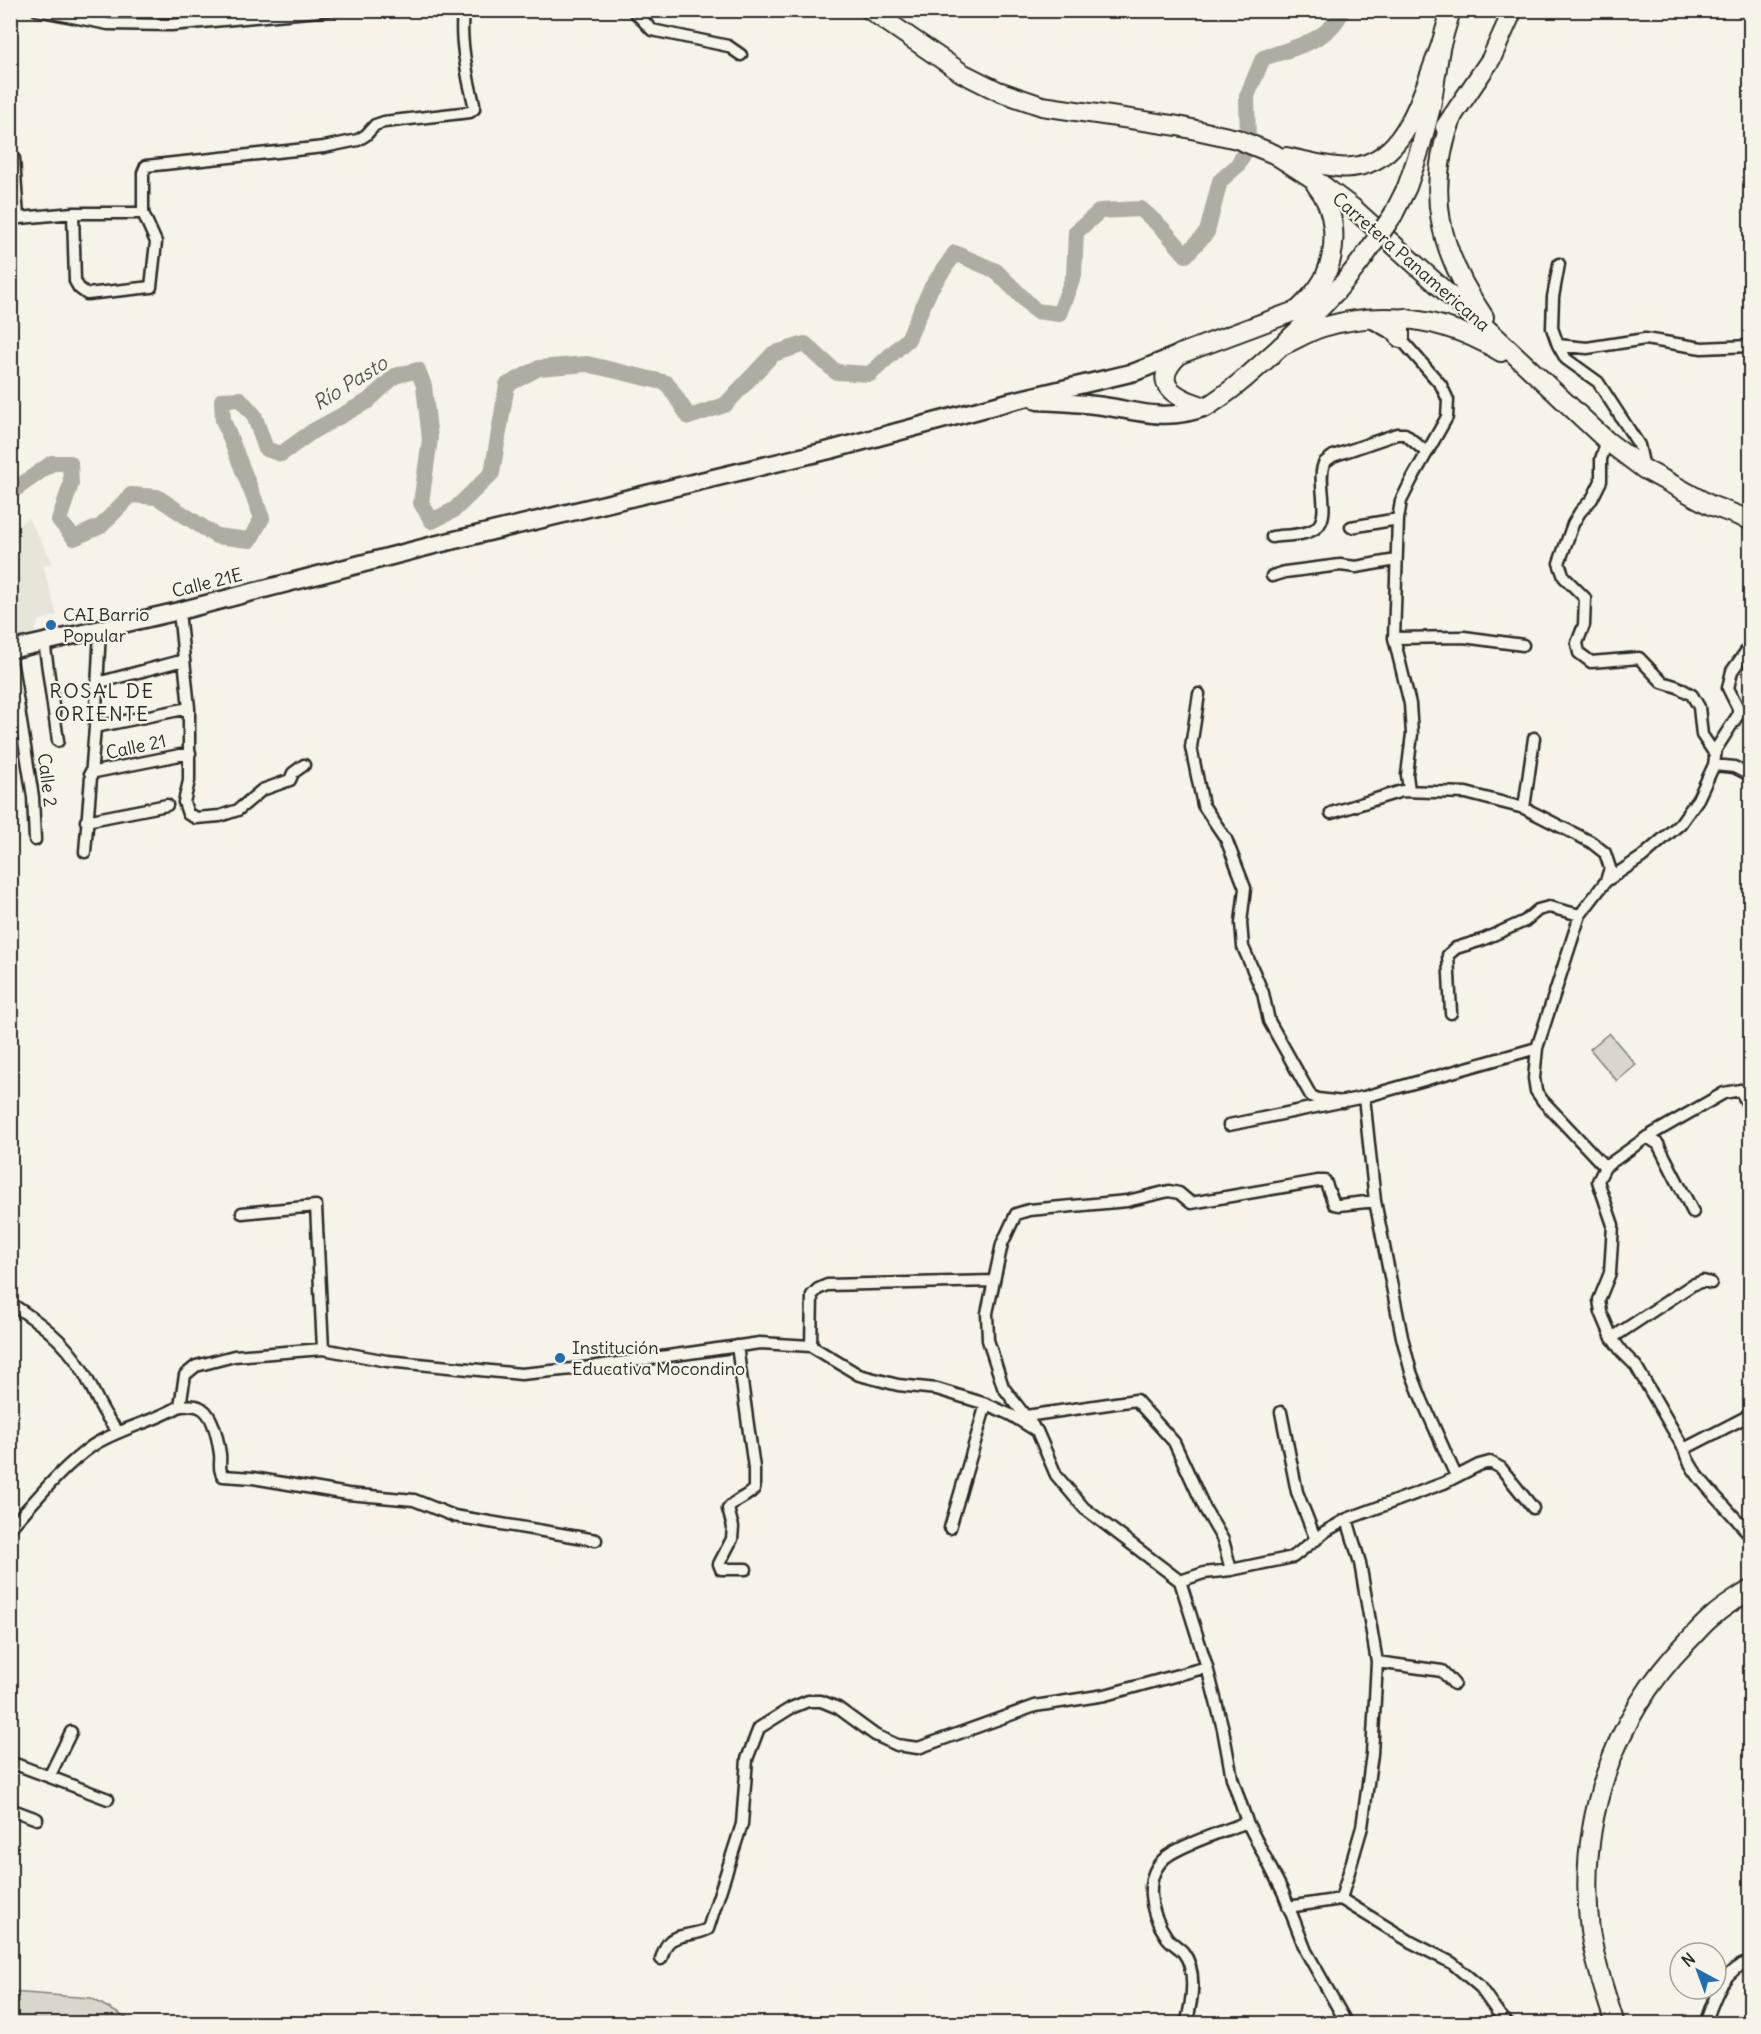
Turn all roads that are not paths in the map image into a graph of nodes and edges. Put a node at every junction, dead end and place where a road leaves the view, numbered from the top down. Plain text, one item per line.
1 (37, 10) edge
2 (330, 10) edge
3 (464, 10) edge
4 (633, 10) edge
5 (870, 10) edge
6 (1451, 10) edge
7 (1513, 11) edge
8 (1440, 48) junction
9 (741, 55) dead end
10 (1453, 115) junction
11 (1267, 151) junction
12 (14, 159) dead end
13 (1306, 175) junction
14 (1407, 187) junction
15 (73, 213) junction
16 (143, 213) junction
17 (14, 218) edge
18 (1559, 264) dead end
19 (1336, 292) junction
20 (1298, 310) junction
21 (1364, 318) junction
22 (1405, 318) junction
23 (1400, 338) junction
24 (1498, 339) junction
25 (1558, 345) junction
26 (1281, 346) junction
27 (1750, 346) edge
28 (1180, 354) junction
29 (1526, 367) junction
30 (1012, 401) junction
31 (1206, 407) junction
32 (1607, 441) junction
33 (1426, 452) junction
34 (1644, 469) junction
35 (1398, 519) junction
36 (1750, 520) edge
37 (1351, 527) dead end
38 (1272, 537) dead end
39 (1396, 560) junction
40 (1272, 576) dead end
41 (179, 611) junction
42 (100, 630) junction
43 (1394, 638) junction
44 (44, 641) junction
45 (1523, 645) dead end
46 (1750, 646) edge
47 (10, 652) edge
48 (183, 660) junction
49 (97, 683) junction
50 (1199, 694) dead end
51 (189, 708) junction
52 (95, 726) junction
53 (1534, 738) dead end
54 (58, 741) dead end
55 (190, 753) junction
56 (1715, 760) junction
57 (304, 765) dead end
58 (90, 773) junction
59 (1750, 775) edge
60 (1409, 790) junction
61 (167, 805) dead end
62 (1524, 808) junction
63 (1331, 813) dead end
64 (86, 821) junction
65 (35, 840) dead end
66 (85, 852) dead end
67 (1606, 881) junction
68 (1580, 915) junction
69 (1451, 1013) dead end
70 (1537, 1048) junction
71 (1745, 1092) edge
72 (1364, 1097) junction
73 (1343, 1102) junction
74 (1750, 1108) edge
75 (1229, 1125) dead end
76 (1647, 1137) junction
77 (1605, 1167) junction
78 (1375, 1201) junction
79 (1692, 1212) dead end
80 (242, 1213) dead end
81 (994, 1281) junction
82 (1711, 1283) dead end
83 (10, 1302) edge
84 (1612, 1338) junction
85 (737, 1346) junction
86 (811, 1346) junction
87 (323, 1349) junction
88 (986, 1404) junction
89 (180, 1406) junction
90 (1281, 1412) dead end
91 (1750, 1415) edge
92 (1026, 1416) junction
93 (1037, 1431) junction
94 (119, 1432) junction
95 (1684, 1449) junction
96 (1456, 1476) junction
97 (1533, 1508) dead end
98 (13, 1520) edge
99 (1347, 1520) junction
100 (950, 1528) dead end
101 (1750, 1536) edge
102 (596, 1540) dead end
103 (1316, 1540) junction
104 (746, 1569) dead end
105 (1231, 1570) junction
106 (1180, 1581) junction
107 (1750, 1590) edge
108 (1377, 1662) junction
109 (1207, 1667) junction
110 (1454, 1684) dead end
111 (70, 1732) dead end
112 (10, 1762) edge
113 (49, 1777) junction
114 (108, 1799) dead end
115 (10, 1809) edge
116 (37, 1819) dead end
117 (1248, 1822) junction
118 (1341, 1899) junction
119 (1288, 1907) junction
120 (661, 1959) dead end
121 (1750, 1962) edge
122 (1186, 2024) edge
123 (1347, 2024) edge
124 (1508, 2024) edge
125 (1615, 2024) edge
126 (1705, 2024) edge

1 - 2 street
3 - 16 street
4 - 9 street
5 - 11 main road, Carretera Panamericana
6 - 8 main road
7 - 10 main road
8 - 11 main road
8 - 14 main road
10 - 14 main road
10 - 24 main road
11 - 13 main road, Carretera Panamericana
12 - 17 street
13 - 20 main road
13 - 24 main road, Carretera Panamericana
14 - 19 main road, bridge
15 - 16 street
15 - 16 street
15 - 17 street
18 - 25 street
19 - 20 main road
19 - 26 main road
20 - 28 main road
21 - 22 main road
21 - 23 street
21 - 26 main road
22 - 23 main road
22 - 29 main road
23 - 33 street
24 - 29 main road, Carretera Panamericana
25 - 27 street
25 - 34 street
26 - 31 main road
28 - 30 main road
28 - 31 main road
29 - 32 main road, Carretera Panamericana
30 - 31 main road
30 - 41 main road, Calle 21E
32 - 34 main road, Carretera Panamericana
32 - 56 street
33 - 35 street
33 - 38 street
34 - 36 main road, Carretera Panamericana
35 - 37 street
35 - 39 street
39 - 40 street
39 - 43 street
41 - 42 main road, Calle 21E
41 - 48 street
42 - 44 main road, Calle 21E
42 - 49 street
43 - 45 street
43 - 60 street
44 - 47 main road, Calle 21E
44 - 54 street
46 - 56 street
47 - 65 street, Calle 2
48 - 49 street
48 - 51 street
49 - 52 street
50 - 73 street
51 - 52 street
51 - 55 street
52 - 58 street
53 - 62 street
55 - 57 street
55 - 58 street, Calle 21
56 - 59 street
56 - 67 street
58 - 64 street
60 - 62 street
60 - 63 street
61 - 64 street
62 - 67 street
64 - 66 street
67 - 68 street
68 - 69 street
68 - 70 street
70 - 72 street
70 - 77 street
71 - 74 street
71 - 76 street
72 - 73 street
72 - 78 street
73 - 75 street
76 - 77 street
76 - 79 street
77 - 84 street
78 - 81 street
78 - 96 street
80 - 87 street
81 - 86 street
81 - 92 street
82 - 84 street
83 - 94 street
84 - 95 street
85 - 86 street
85 - 87 street
85 - 104 street
86 - 88 street
87 - 89 street
88 - 93 street
88 - 100 street
89 - 94 street
89 - 102 street
90 - 103 street
91 - 95 street
92 - 93 street
92 - 105 street
93 - 106 street
94 - 98 street
95 - 101 street
96 - 97 street
96 - 99 street
99 - 103 street
99 - 108 street
103 - 105 street
105 - 106 street
106 - 109 street
107 - 125 main road
108 - 110 street
108 - 118 street
109 - 117 street
109 - 120 street
111 - 113 street
112 - 113 street
113 - 114 street
115 - 116 street
117 - 119 street
117 - 122 street
118 - 119 street
118 - 124 street
119 - 123 street
121 - 126 street

